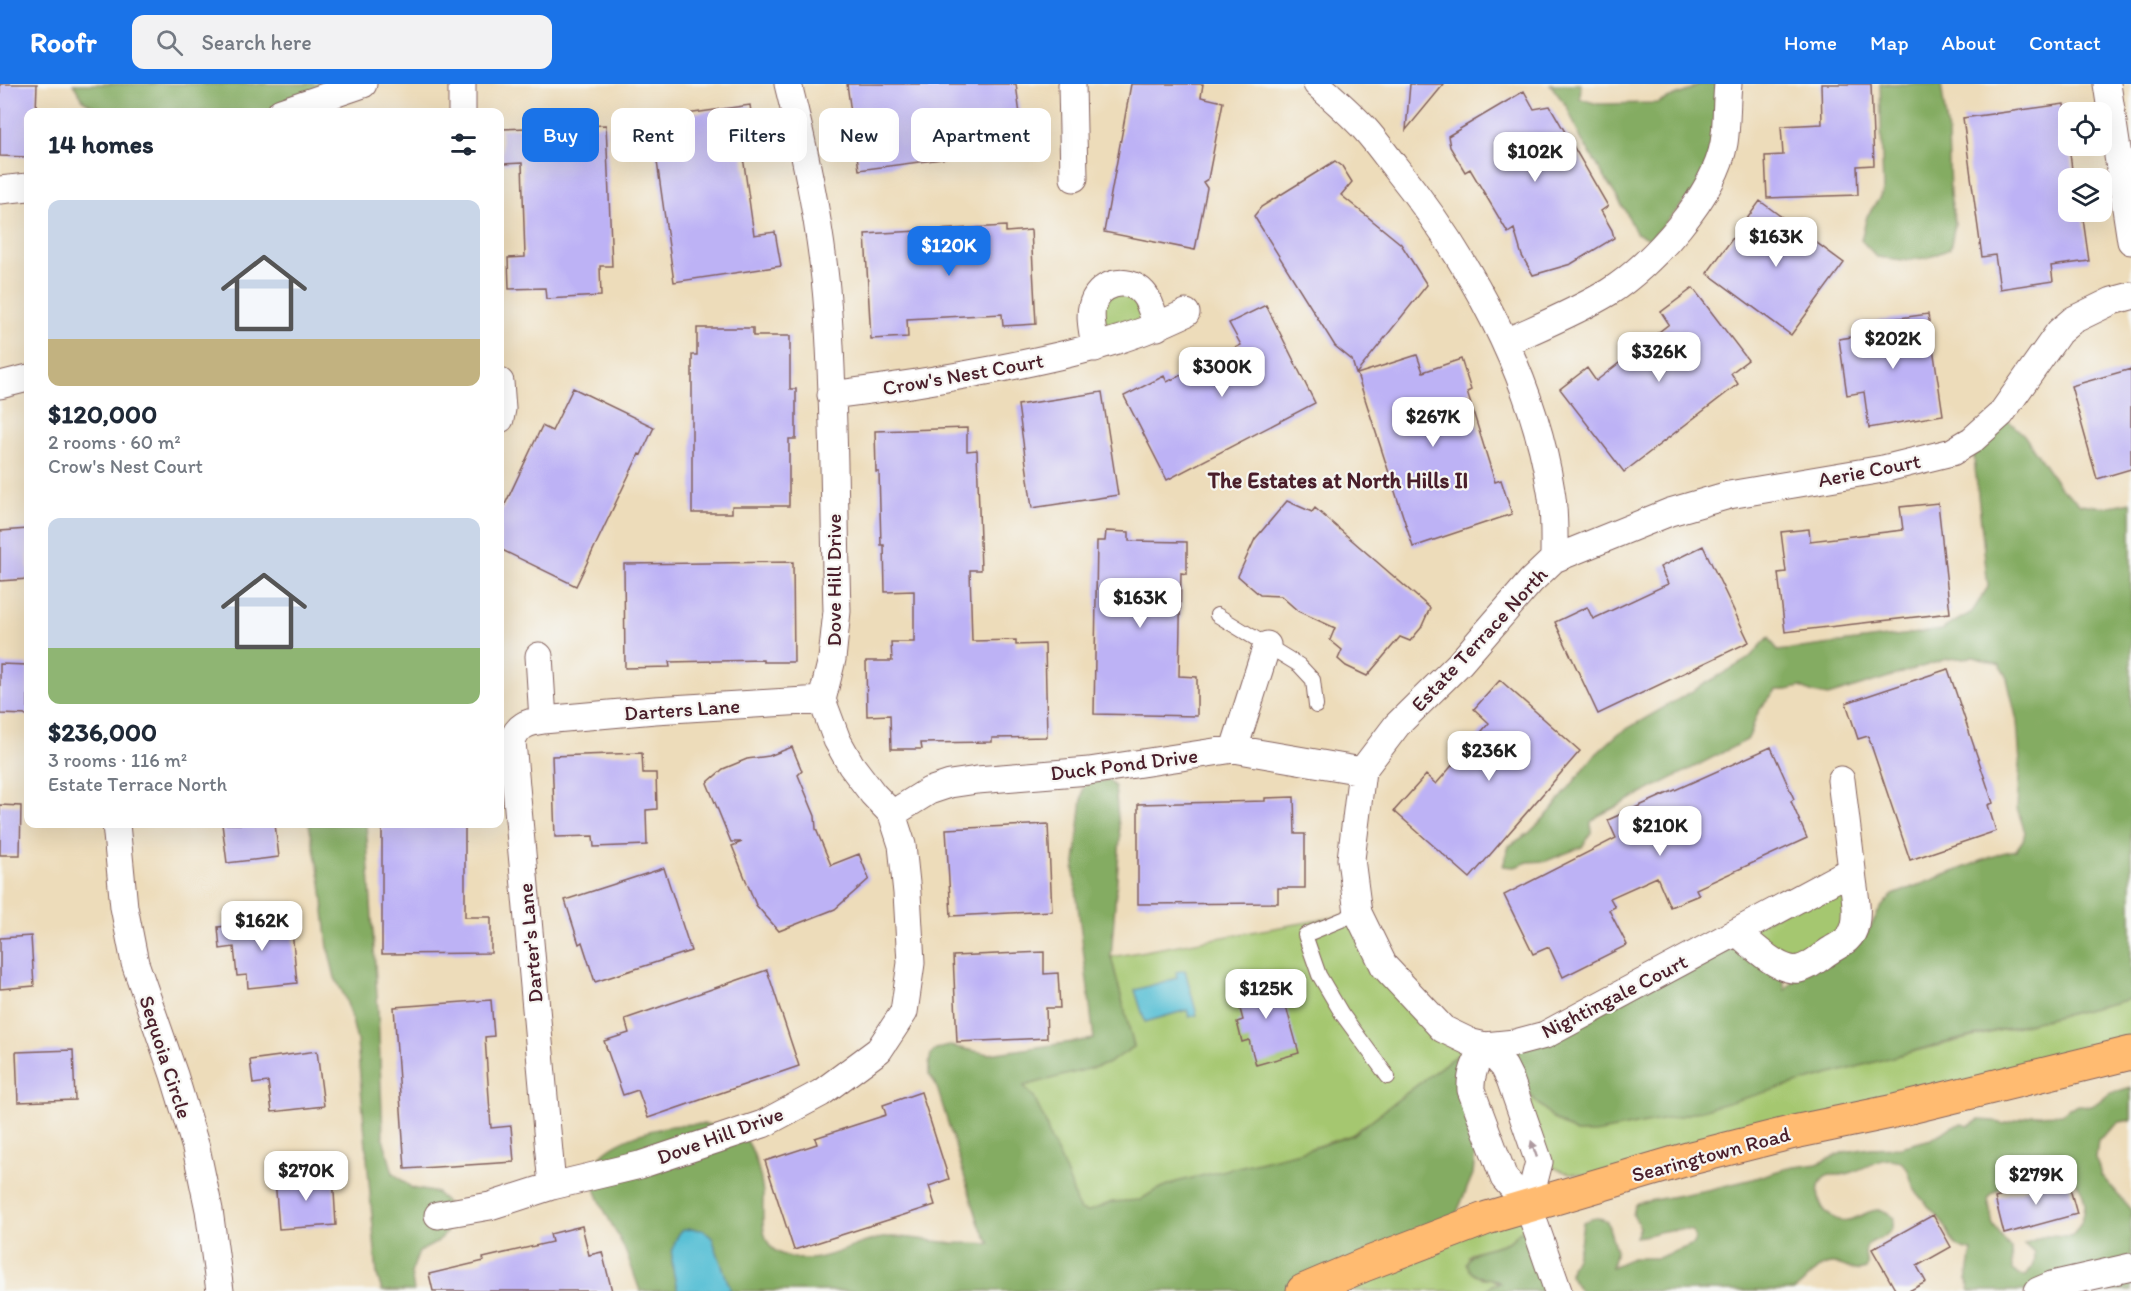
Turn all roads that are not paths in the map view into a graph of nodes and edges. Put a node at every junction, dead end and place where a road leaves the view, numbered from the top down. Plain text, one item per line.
1 (363, 84) edge
2 (462, 84) edge
3 (788, 84) edge
4 (1072, 84) edge
5 (1317, 84) edge
6 (1728, 84) edge
7 (2107, 84) edge
8 (293, 108) edge
9 (462, 108) edge
10 (1074, 178) dead end
11 (24, 187) edge
12 (0, 190) edge
13 (2131, 241) edge
14 (2131, 296) edge
15 (1186, 313) dead end
16 (1157, 327) junction
17 (1506, 342) junction
18 (1095, 348) junction
19 (24, 379) edge
20 (0, 385) edge
21 (831, 395) junction
22 (1554, 559) junction
23 (1217, 615) dead end
24 (1267, 645) junction
25 (539, 656) dead end
26 (822, 700) junction
27 (1316, 706) dead end
28 (543, 720) junction
29 (1234, 749) junction
30 (1362, 771) junction
31 (1841, 780) dead end
32 (892, 814) junction
33 (116, 828) edge
34 (1852, 870) junction
35 (1358, 913) junction
36 (1737, 932) junction
37 (1485, 1046) junction
38 (2131, 1053) edge
39 (1388, 1077) dead end
40 (552, 1186) junction
41 (1528, 1205) junction
42 (438, 1215) dead end
43 (2131, 1267) edge
44 (220, 1291) edge
45 (1303, 1291) edge
46 (1558, 1291) edge
47 (2038, 1291) edge

1 - 8 street
2 - 9 street
3 - 21 street, Dove Hill Drive
4 - 10 street
5 - 17 street, Estate Terrace North
6 - 17 street
7 - 13 street
11 - 12 street
14 - 22 street, Aerie Court
15 - 16 street, Crow's Nest Court
16 - 18 street, Crow's Nest Court
16 - 18 street
17 - 22 street, Estate Terrace North
18 - 21 street, Crow's Nest Court
19 - 20 street
21 - 26 street, Dove Hill Drive
22 - 30 street, Estate Terrace North
23 - 24 lane
24 - 27 lane
24 - 29 street
25 - 28 street
26 - 28 street, Darters Lane
26 - 32 street, Dove Hill Drive
28 - 40 street, Darter's Lane
29 - 30 street, Duck Pond Drive
29 - 32 street, Duck Pond Drive
30 - 35 street
31 - 34 street
32 - 40 street, Dove Hill Drive
33 - 44 street, Sequoia Circle
34 - 36 street, Nightingale Court
34 - 36 street
35 - 37 street
35 - 39 lane
36 - 37 street, Nightingale Court
41 -> 37 street
37 - 41 street
38 - 41 main road, Searingtown Road
40 - 42 street, Dove Hill Drive
41 - 45 main road, Searingtown Road
41 - 46 street
43 - 47 street

